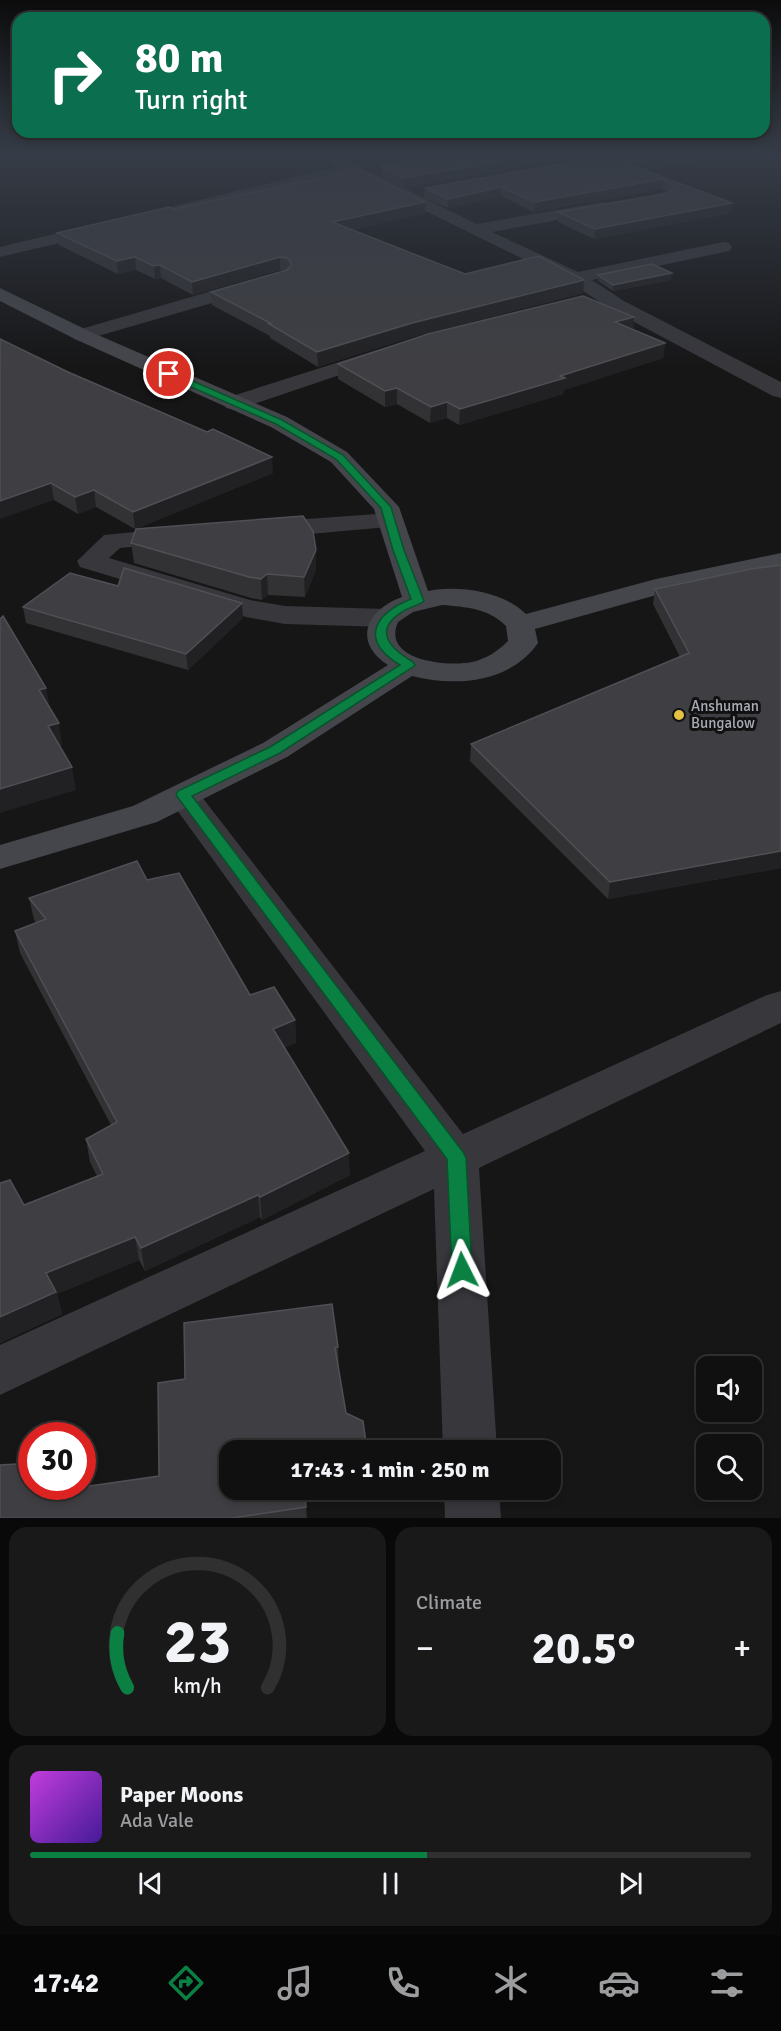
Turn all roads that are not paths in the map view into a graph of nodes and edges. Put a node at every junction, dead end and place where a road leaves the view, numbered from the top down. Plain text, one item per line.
1 (109, 226) edge
2 (465, 226) edge
3 (497, 226) edge
4 (474, 230) junction
5 (723, 247) dead end
6 (0, 252) edge
7 (576, 278) junction
8 (270, 280) edge
9 (0, 294) edge
10 (606, 296) junction
11 (582, 302) edge
12 (81, 334) junction
13 (399, 350) edge
14 (781, 391) edge
15 (234, 403) junction
16 (390, 521) junction
17 (242, 531) edge
18 (195, 535) edge
19 (781, 561) edge
20 (418, 601) junction
21 (386, 618) junction
22 (520, 624) junction
23 (409, 665) junction
24 (183, 795) junction
25 (0, 857) edge
26 (781, 1006) edge
27 (456, 1158) junction
28 (0, 1371) edge
29 (470, 1440) edge
30 (472, 1500) edge
31 (473, 1518) edge

1 - 6 street
2 - 4 street
3 - 4 street
4 - 7 street
5 - 7 street
7 - 10 street
8 - 12 street
9 - 12 main road
10 - 11 street
10 - 14 street
12 - 15 main road
13 - 15 street
15 - 16 main road
16 - 17 street
16 - 20 main road
18 - 21 street
19 - 22 main road
20 - 21 main road
20 - 22 main road
21 - 23 main road
22 - 23 main road
23 - 24 main road
24 - 25 main road
24 - 27 street
26 - 27 street
27 - 28 street
27 - 29 street
30 - 31 street

